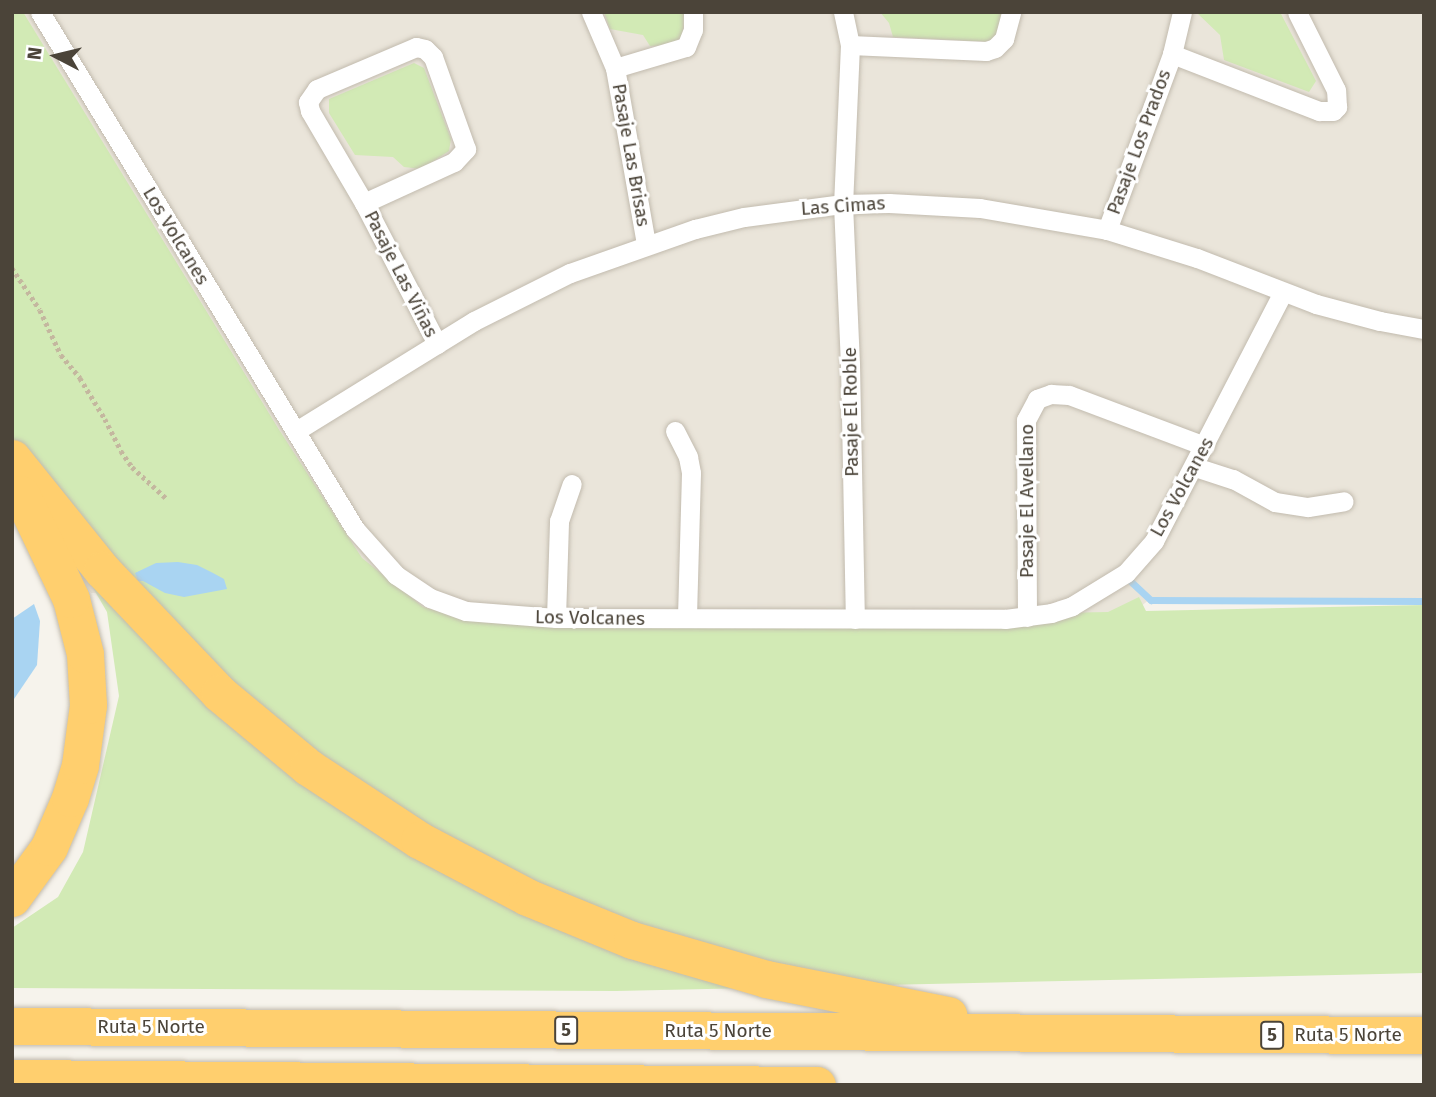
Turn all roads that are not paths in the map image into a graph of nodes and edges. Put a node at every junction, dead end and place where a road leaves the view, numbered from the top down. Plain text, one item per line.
1 (40, 12) edge
2 (591, 12) edge
3 (693, 12) edge
4 (844, 12) edge
5 (1011, 12) edge
6 (1182, 12) edge
7 (1297, 12) edge
8 (850, 44) junction
9 (1172, 54) junction
10 (615, 68) junction
11 (364, 203) junction
12 (843, 205) junction
13 (1107, 230) junction
14 (646, 243) junction
15 (1283, 292) junction
16 (1424, 329) edge
17 (437, 344) junction
18 (296, 431) junction
19 (675, 431) dead end
20 (1205, 446) junction
21 (12, 458) edge
22 (1195, 467) junction
23 (12, 478) edge
24 (572, 484) dead end
25 (1344, 501) dead end
26 (1027, 617) junction
27 (556, 618) junction
28 (687, 618) junction
29 (855, 619) junction
30 (12, 898) edge
31 (12, 1026) edge
32 (1120, 1034) junction
33 (1424, 1035) edge
34 (12, 1078) edge
35 (817, 1085) edge

1 - 18 street, Los Volcanes
2 - 10 street, Pasaje Las Brisas
3 - 10 street, Pasaje Las Brisas
4 - 8 street, Pasaje El Roble
5 - 8 street
6 - 9 street, Pasaje Los Prados
7 - 9 street, Pasaje Los Prados
8 - 12 street, Pasaje El Roble
9 - 13 street, Pasaje Los Prados
10 - 14 street, Pasaje Las Brisas
11 - 11 street, Pasaje Las Viñas
11 - 17 street, Pasaje Las Viñas
12 - 13 street, Las Cimas
12 - 14 street, Las Cimas
12 - 29 street, Pasaje El Roble
13 - 15 street, Las Cimas
14 - 17 street, Las Cimas
15 - 16 street, Las Cimas
15 - 20 street, Los Volcanes
17 - 18 street, Las Cimas
18 - 27 street, Los Volcanes
19 - 28 street
20 - 22 street, Los Volcanes
20 - 26 street, Pasaje El Avellano
21 - 32 highway
22 - 25 street
22 - 26 street, Los Volcanes
23 - 30 highway
24 - 27 street
26 - 29 street, Los Volcanes
27 - 28 street, Los Volcanes
28 - 29 street, Los Volcanes
31 - 32 highway, Ruta 5 Norte / 5
32 - 33 highway, Ruta 5 Norte / 5
34 - 35 highway

